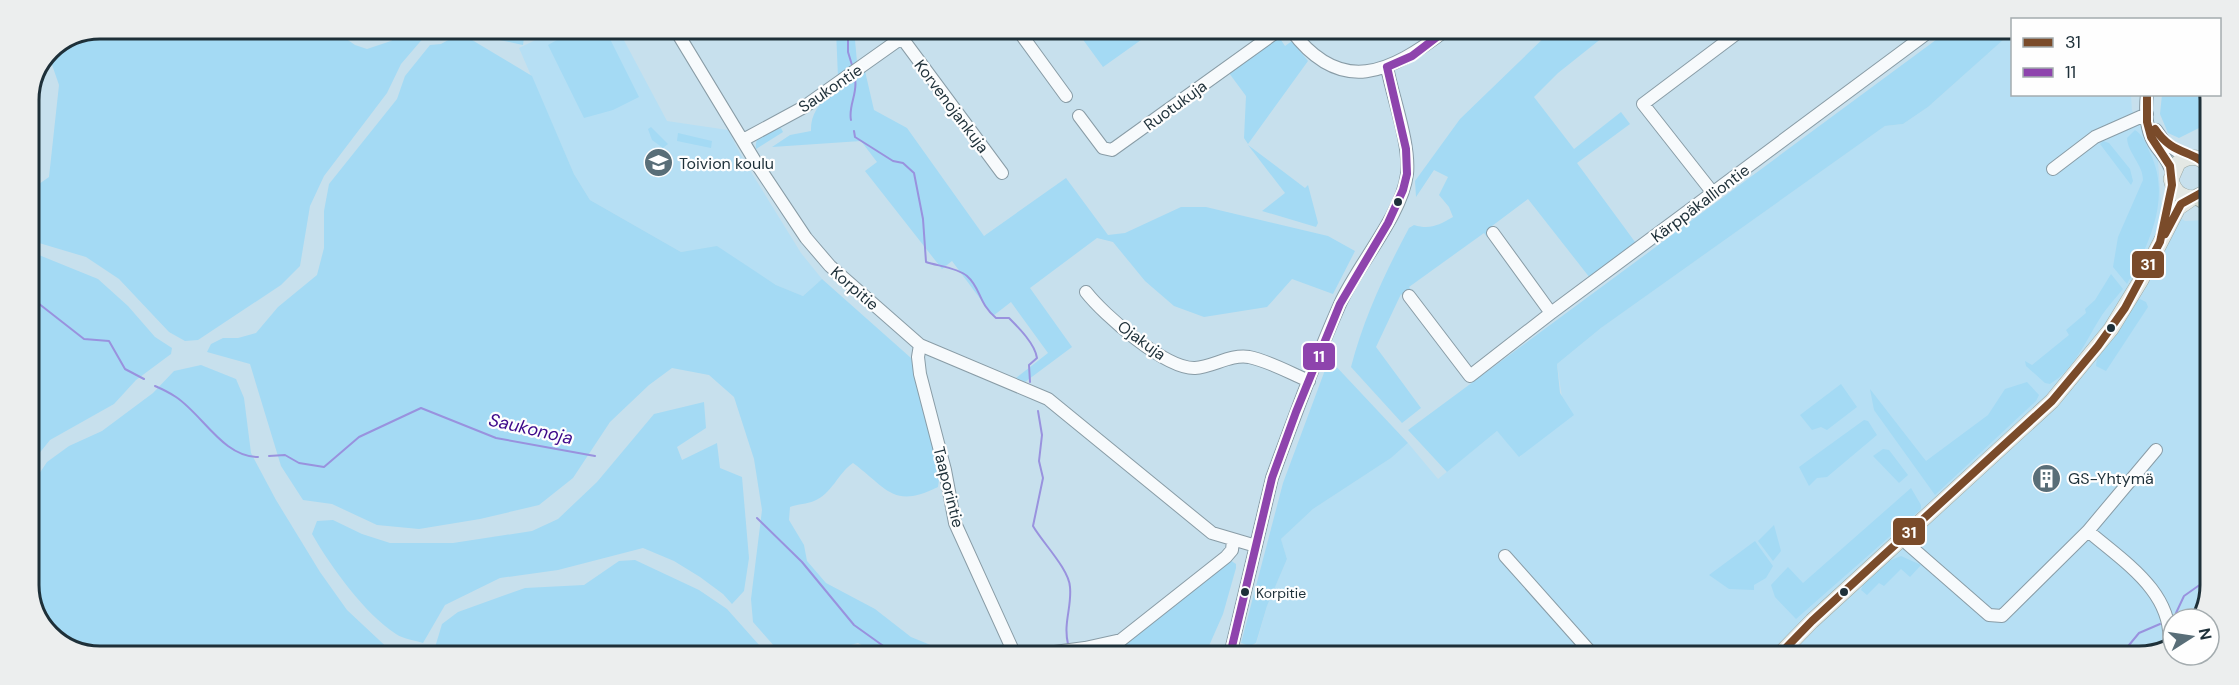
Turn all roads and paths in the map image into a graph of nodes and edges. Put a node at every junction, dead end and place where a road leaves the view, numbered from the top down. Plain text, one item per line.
1 (681, 39) edge
2 (901, 39) edge
3 (903, 39) edge
4 (1025, 39) edge
5 (1266, 39) edge
6 (1298, 39) edge
7 (1434, 39) edge
8 (1728, 39) edge
9 (1919, 39) edge
10 (1387, 67) junction
11 (1066, 96) dead end
12 (2147, 96) edge
13 (2147, 114) junction
14 (1079, 116) dead end
15 (743, 140) junction
16 (2199, 161) edge
17 (2053, 169) dead end
18 (1002, 173) dead end
19 (2172, 179) junction
20 (1713, 193) junction
21 (2200, 196) edge
22 (2200, 197) edge
23 (1493, 233) dead end
24 (2160, 242) junction
25 (1086, 292) dead end
26 (1409, 296) dead end
27 (1551, 313) junction
28 (920, 345) junction
29 (1309, 381) junction
30 (2157, 450) dead end
31 (2088, 531) junction
32 (1902, 539) junction
33 (1233, 540) junction
34 (1256, 546) junction
35 (1505, 556) dead end
36 (2162, 607) edge
37 (1012, 646) edge
38 (1094, 646) edge
39 (1232, 646) edge
40 (1585, 646) edge
41 (1788, 646) edge

1 - 15 street, Korpitie
2 - 15 street, Saukontie
3 - 18 street, Korvenojankuja
4 - 11 street
5 - 14 street, Ruotukuja
6 - 10 street
7 - 10 street
8 - 20 street
9 - 20 street, Kärppäkalliontie
10 - 29 street
12 - 13 street
13 - 16 street
13 - 17 street
13 - 19 street
15 - 28 street, Korpitie
16 - 19 main road
19 - 21 main road
19 - 24 main road
20 - 27 street, Kärppäkalliontie
22 - 24 main road
23 - 27 street
24 - 32 main road
25 - 29 street, Ojakuja
26 - 27 street, Kärppäkalliontie
28 - 33 street, Korpitie
28 - 37 street, Taaporintie
29 - 34 street
30 - 31 street
31 - 32 street
31 - 36 street
32 - 41 main road
33 - 34 street, Korpitie
33 - 38 street
34 - 39 street
35 - 40 street

